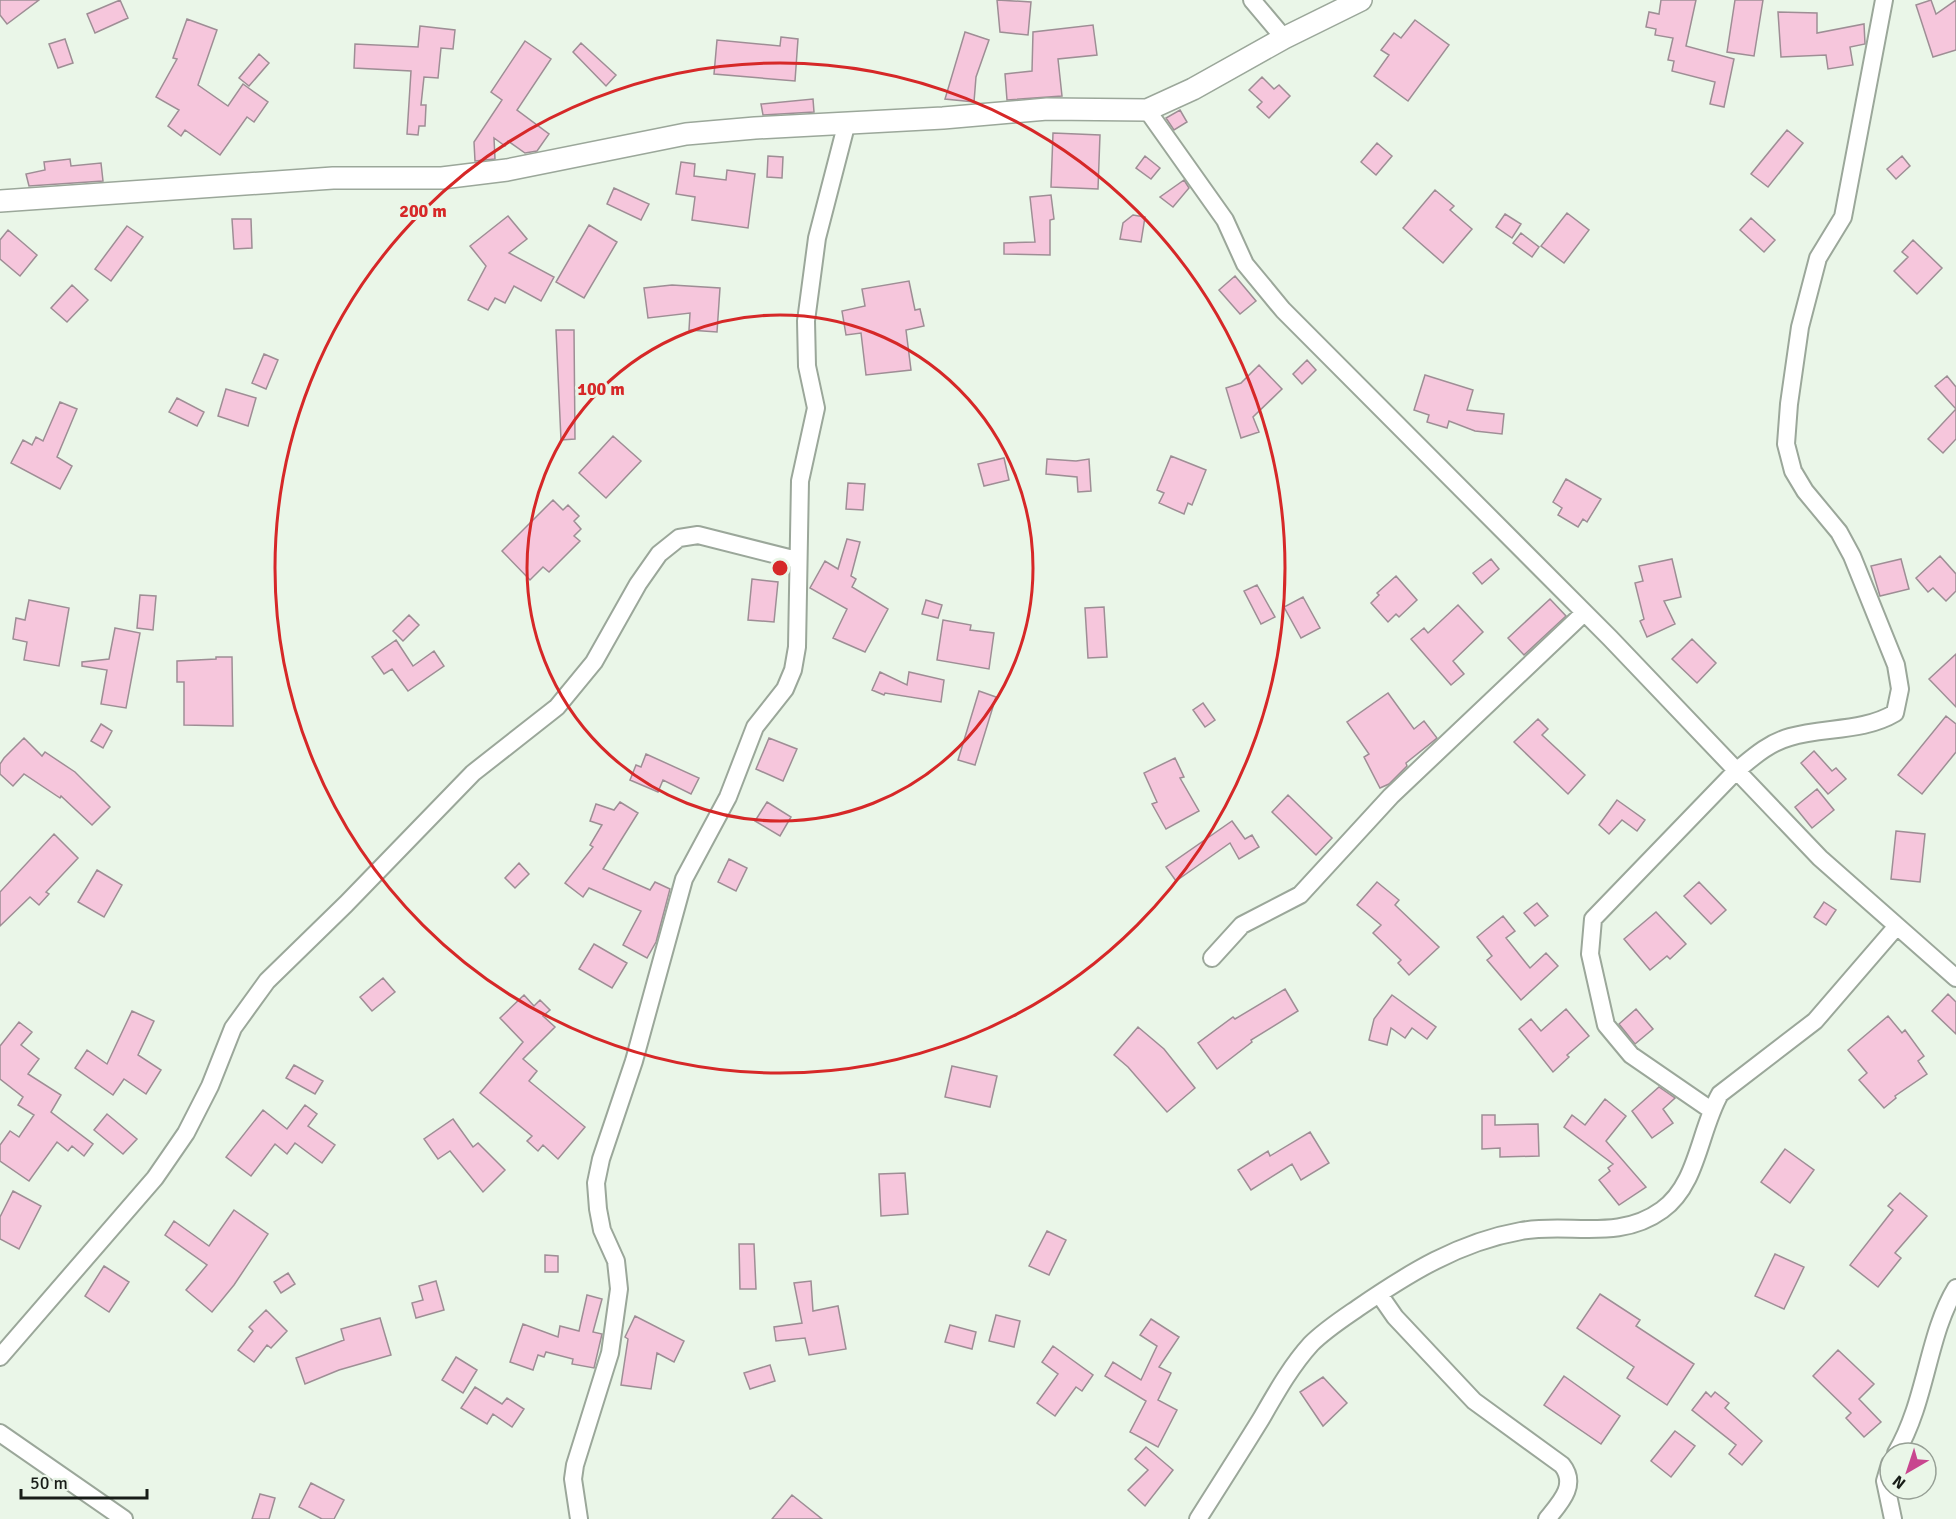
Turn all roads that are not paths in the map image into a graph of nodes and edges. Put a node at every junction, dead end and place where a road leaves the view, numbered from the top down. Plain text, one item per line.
1 (1252, 0) edge
2 (1361, 0) edge
3 (1884, 0) edge
4 (1284, 38) junction
5 (1147, 110) junction
6 (847, 122) junction
7 (0, 201) edge
8 (797, 560) junction
9 (1584, 613) junction
10 (1735, 772) junction
11 (1897, 926) junction
12 (1212, 958) dead end
13 (1956, 978) edge
14 (1711, 1110) junction
15 (1956, 1288) edge
16 (1379, 1294) junction
17 (0, 1357) edge
18 (0, 1433) edge
19 (1903, 1441) edge
20 (1889, 1501) edge
21 (1201, 1518) edge
22 (124, 1519) edge
23 (579, 1519) edge
24 (1547, 1519) edge
25 (1893, 1519) edge

1 - 4 street
2 - 4 street
3 - 10 street
4 - 5 street
5 - 6 street
5 - 9 street
6 - 7 street
6 - 8 street
8 - 17 street
8 - 23 street
9 - 10 street
9 - 12 street
10 - 11 street
10 - 14 street
11 - 13 street
11 - 14 street
14 - 16 street
15 - 19 street
16 - 21 street
16 - 24 street
18 - 22 street
20 - 25 street

